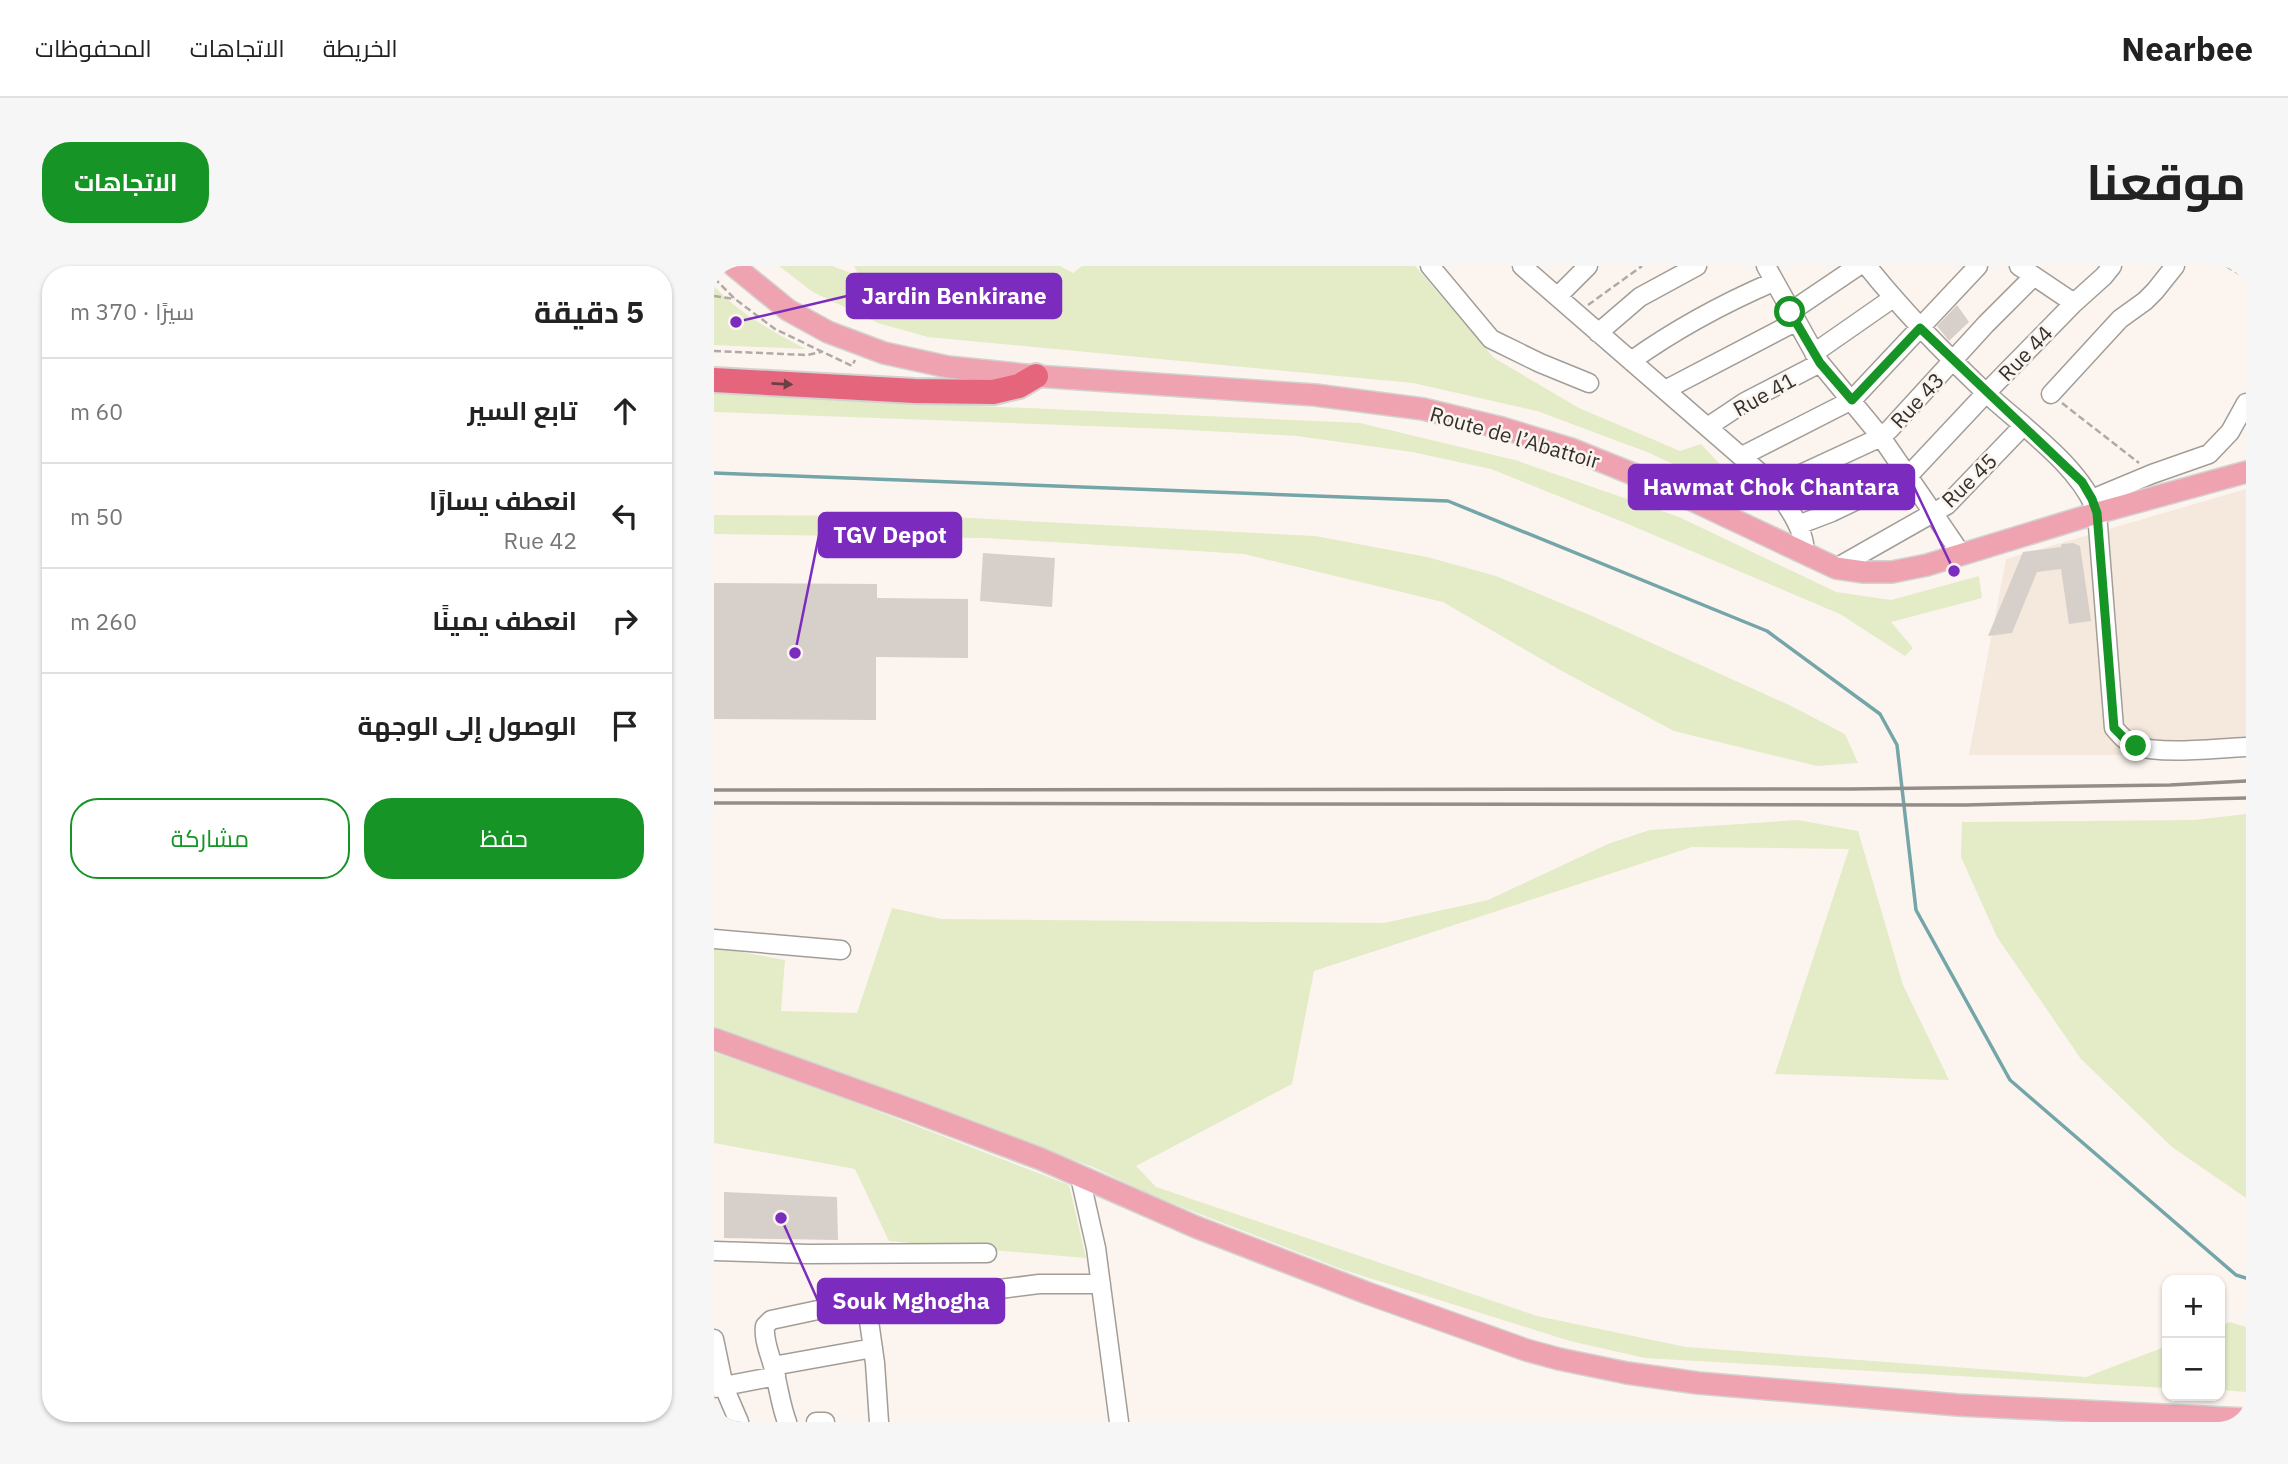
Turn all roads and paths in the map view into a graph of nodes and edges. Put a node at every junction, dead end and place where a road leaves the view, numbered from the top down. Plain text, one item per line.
1 (734, 266) edge
2 (1430, 266) edge
3 (1523, 266) edge
4 (1588, 266) edge
5 (1642, 266) edge
6 (1697, 266) edge
7 (1858, 266) edge
8 (1867, 266) edge
9 (1978, 266) edge
10 (2019, 266) edge
11 (2112, 266) edge
12 (2175, 266) edge
13 (2225, 266) edge
14 (2231, 267) edge
15 (1769, 271) edge
16 (2034, 276) junction
17 (714, 278) edge
18 (2246, 278) edge
19 (714, 296) edge
20 (1558, 296) junction
21 (1893, 298) junction
22 (735, 299) junction
23 (2074, 303) junction
24 (1578, 314) junction
25 (1793, 317) junction
26 (1920, 328) junction
27 (1598, 333) junction
28 (714, 351) edge
29 (1817, 358) junction
30 (1630, 360) junction
31 (1953, 361) junction
32 (1036, 376) junction
33 (714, 380) edge
34 (1589, 383) dead end
35 (1665, 390) junction
36 (1986, 393) junction
37 (2051, 394) joint
38 (1852, 400) junction
39 (2246, 402) edge
40 (1709, 426) junction
41 (2023, 426) junction
42 (1881, 437) junction
43 (1742, 456) junction
44 (2246, 472) edge
45 (2152, 474) junction
46 (1909, 475) junction
47 (1773, 487) junction
48 (2095, 506) junction
49 (1933, 514) junction
50 (1798, 525) junction
51 (1805, 554) junction
52 (1962, 555) junction
53 (1836, 568) junction
54 (2246, 747) edge
55 (714, 939) edge
56 (841, 950) dead end
57 (714, 1039) edge
58 (1080, 1177) junction
59 (714, 1251) edge
60 (987, 1253) dead end
61 (1101, 1284) junction
62 (866, 1300) junction
63 (714, 1339) edge
64 (873, 1348) junction
65 (774, 1371) junction
66 (719, 1387) edge
67 (2156, 1418) edge
68 (2246, 1419) edge
69 (739, 1422) edge
70 (788, 1422) edge
71 (816, 1422) edge
72 (825, 1422) edge
73 (879, 1422) edge
74 (1119, 1422) edge

1 - 32 main road, Route de l’Abattoir
2 - 34 street
3 - 20 street
4 - 20 street
5 - 24 path
6 - 27 street
7 - 25 street
8 - 21 street
9 - 26 street
10 - 16 street
11 - 23 street, Rue 44
12 - 37 street
13 - 14 path
14 - 18 path
15 - 25 street
15 - 30 street
16 - 23 street
16 - 31 street, Rue 43
17 - 22 path
19 - 22 path
20 - 24 street
21 - 26 street
21 - 29 street, Rue 41
22 - 28 path
23 - 36 street, Rue 44
24 - 27 street
25 - 29 street
25 - 35 street
26 - 31 street
26 - 38 street
27 - 30 street
29 - 38 street
29 - 40 street, Rue 41
30 - 35 street
31 - 36 street
31 - 42 street, Rue 43
33 -> 32 highway
32 - 51 main road, Route de l’Abattoir
35 - 40 street
36 - 41 street
36 - 46 street, Rue 44
37 - 45 path
38 - 42 street
38 - 43 street
39 - 45 street
40 - 43 street
41 - 48 street
41 - 49 street, Rue 45
42 - 46 street
42 - 47 street, Rue 43
43 - 47 street
44 - 48 main road, Route de l’Abattoir
45 - 48 street
46 - 49 street
46 - 50 street, Rue 44
47 - 50 street
48 - 52 main road, Route de l’Abattoir
48 - 54 street
49 - 52 street
49 - 53 street, Rue 45
50 - 51 street
51 - 53 main road, Route de l’Abattoir
52 - 53 main road, Route de l’Abattoir
55 - 56 street
57 - 58 main road
58 - 61 street
58 - 67 main road
59 - 60 street
61 - 62 street
61 - 74 street
62 - 64 street
62 - 65 street
63 - 66 street
64 - 65 street
64 - 73 street
65 - 66 street
65 - 70 street
66 - 69 street
67 - 68 main road
71 - 72 street

